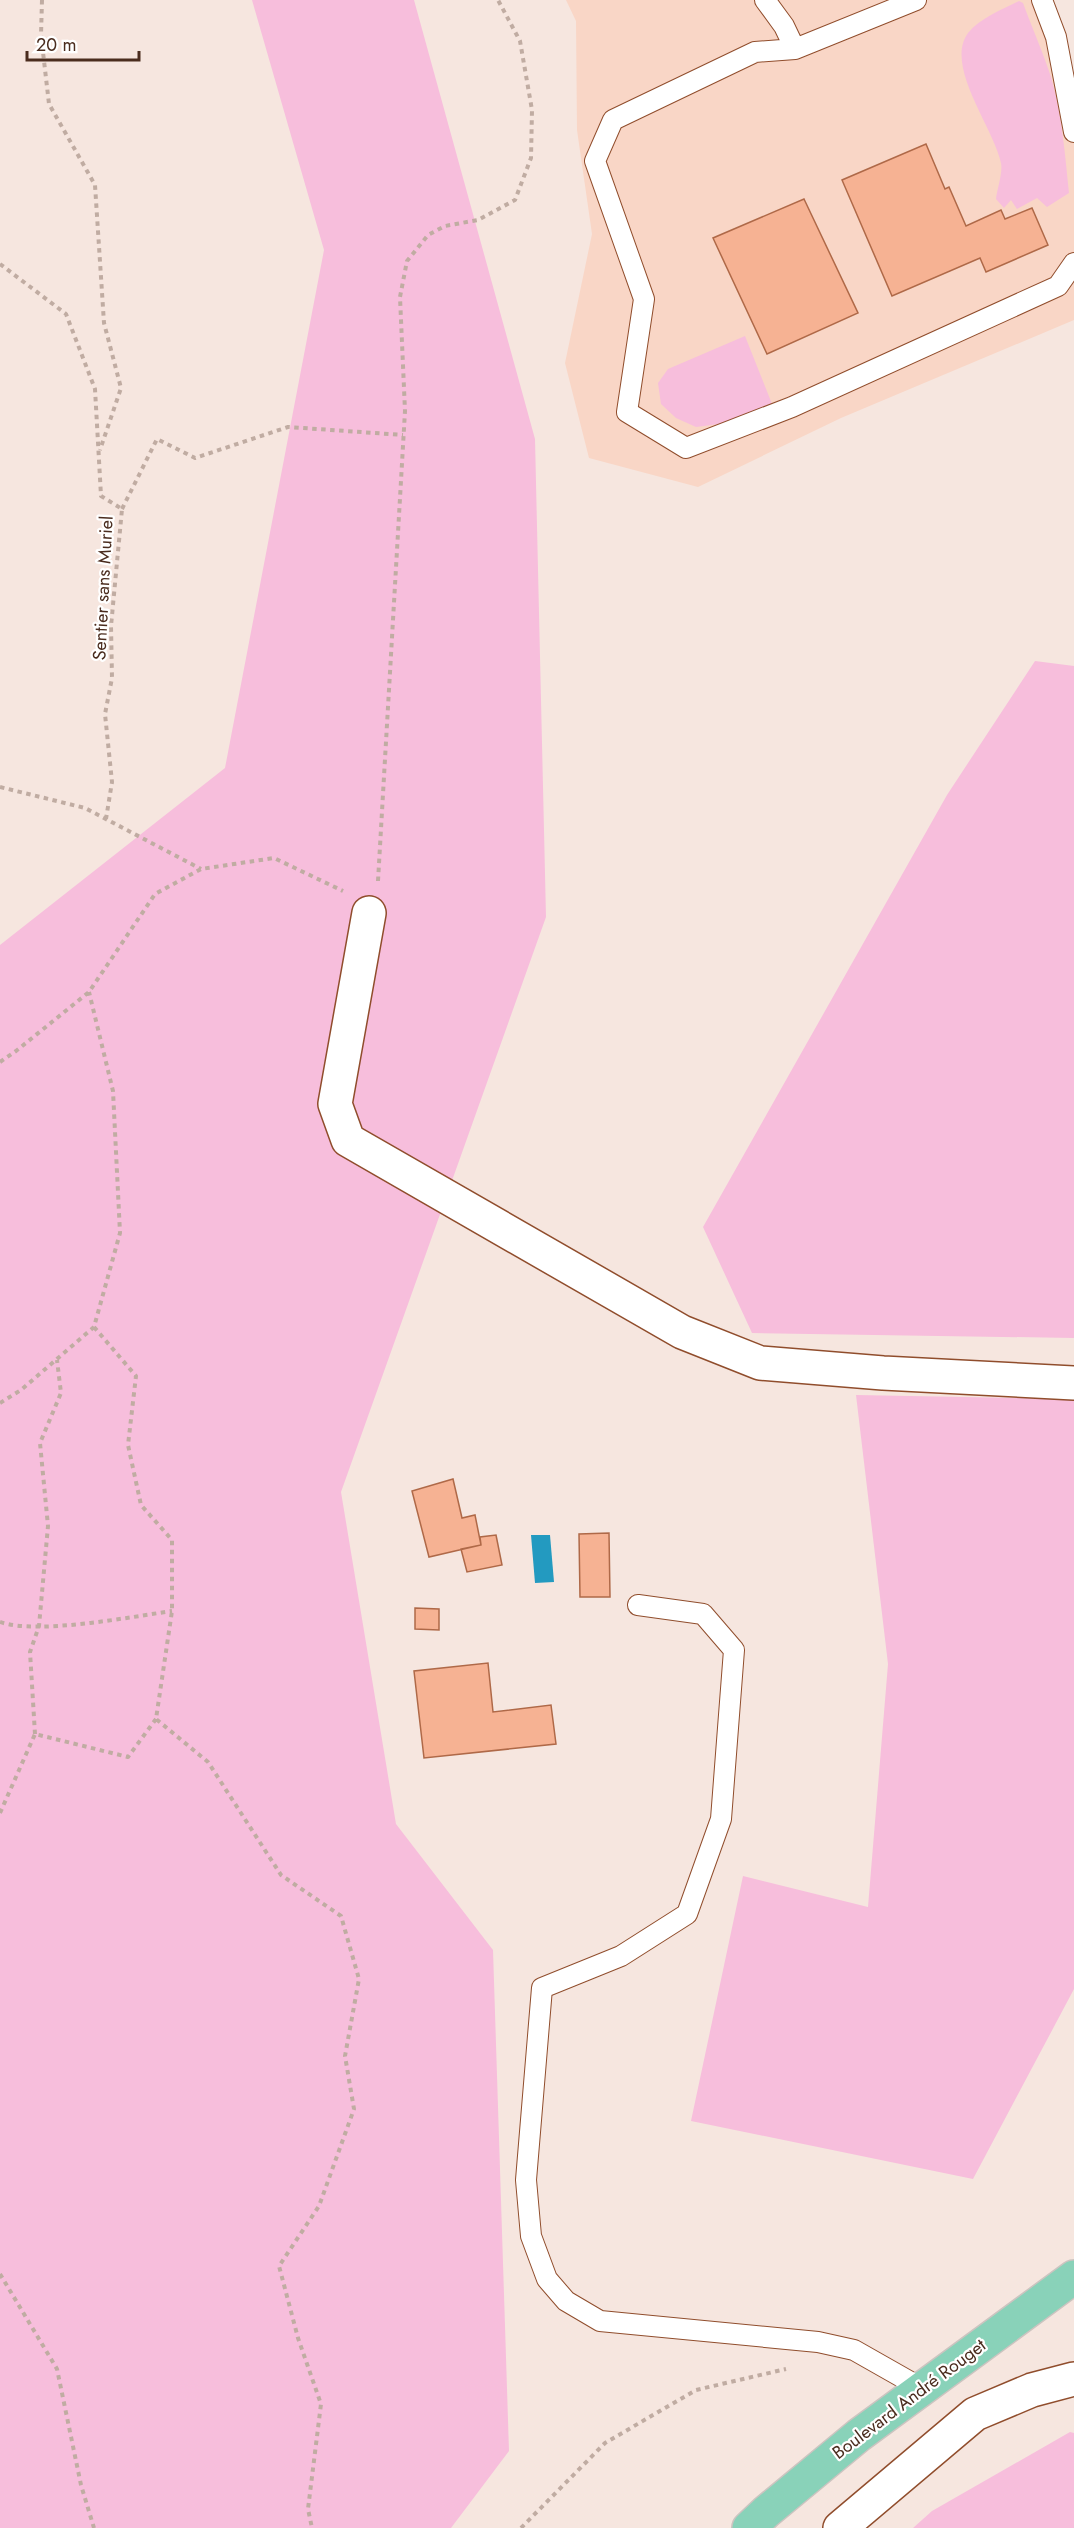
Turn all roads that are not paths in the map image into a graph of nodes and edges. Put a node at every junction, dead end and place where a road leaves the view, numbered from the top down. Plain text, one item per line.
1 (765, 0) edge
2 (915, 0) edge
3 (1042, 0) edge
4 (795, 49) junction
5 (1074, 132) edge
6 (1074, 263) edge
7 (369, 913) road end
8 (1074, 1383) edge
9 (638, 1605) dead end
10 (1074, 2277) edge
11 (1074, 2379) edge
12 (921, 2388) junction
13 (749, 2528) edge
14 (840, 2528) edge

1 - 4 lane
2 - 4 lane
3 - 5 lane
4 - 6 lane
7 - 8 street
9 - 12 lane
10 - 12 main road, Boulevard André Rouget
11 - 14 street
12 - 13 main road, Boulevard André Rouget

